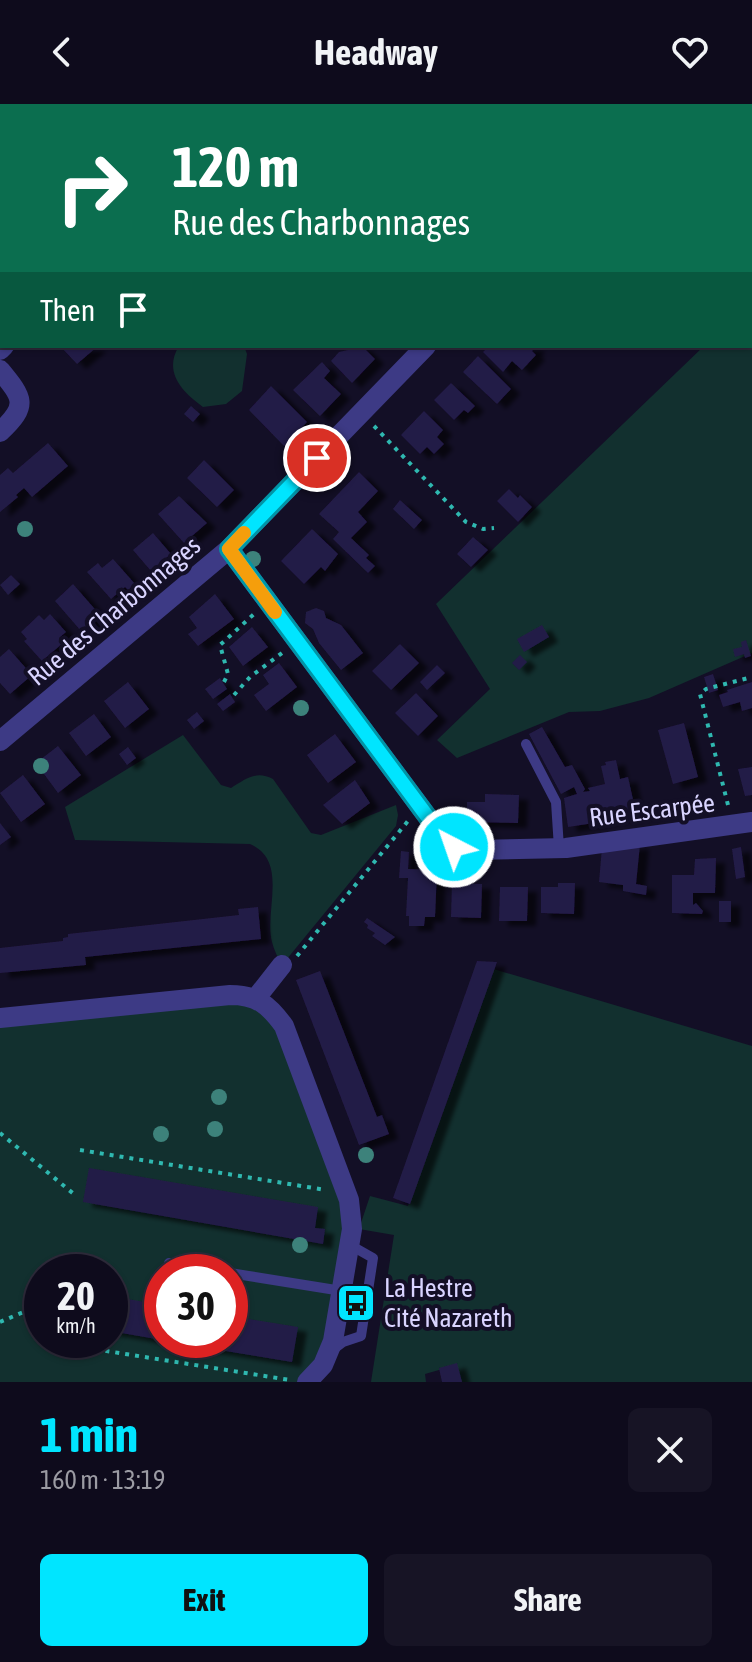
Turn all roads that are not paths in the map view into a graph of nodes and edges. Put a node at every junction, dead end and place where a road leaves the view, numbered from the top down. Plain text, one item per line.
1 (424, 348) edge
2 (0, 370) edge
3 (0, 432) edge
4 (229, 549) junction
5 (0, 741) edge
6 (526, 744) dead end
7 (743, 824) edge
8 (559, 848) junction
9 (287, 963) road end
10 (256, 998) junction
11 (0, 1018) edge
12 (350, 1245) junction
13 (248, 1275) edge
14 (342, 1291) junction
15 (328, 1355) junction
16 (304, 1382) edge

1 - 4 street, Rue des Charbonnages
2 - 3 street
4 - 5 street, Rue des Charbonnages
4 - 8 street, Rue Escarpée
6 - 8 lane
7 - 8 street, Rue Escarpée
9 - 10 street
10 - 11 street
10 - 12 street
12 - 14 street
12 - 15 lane
13 - 14 lane
14 - 15 street
15 - 16 street

